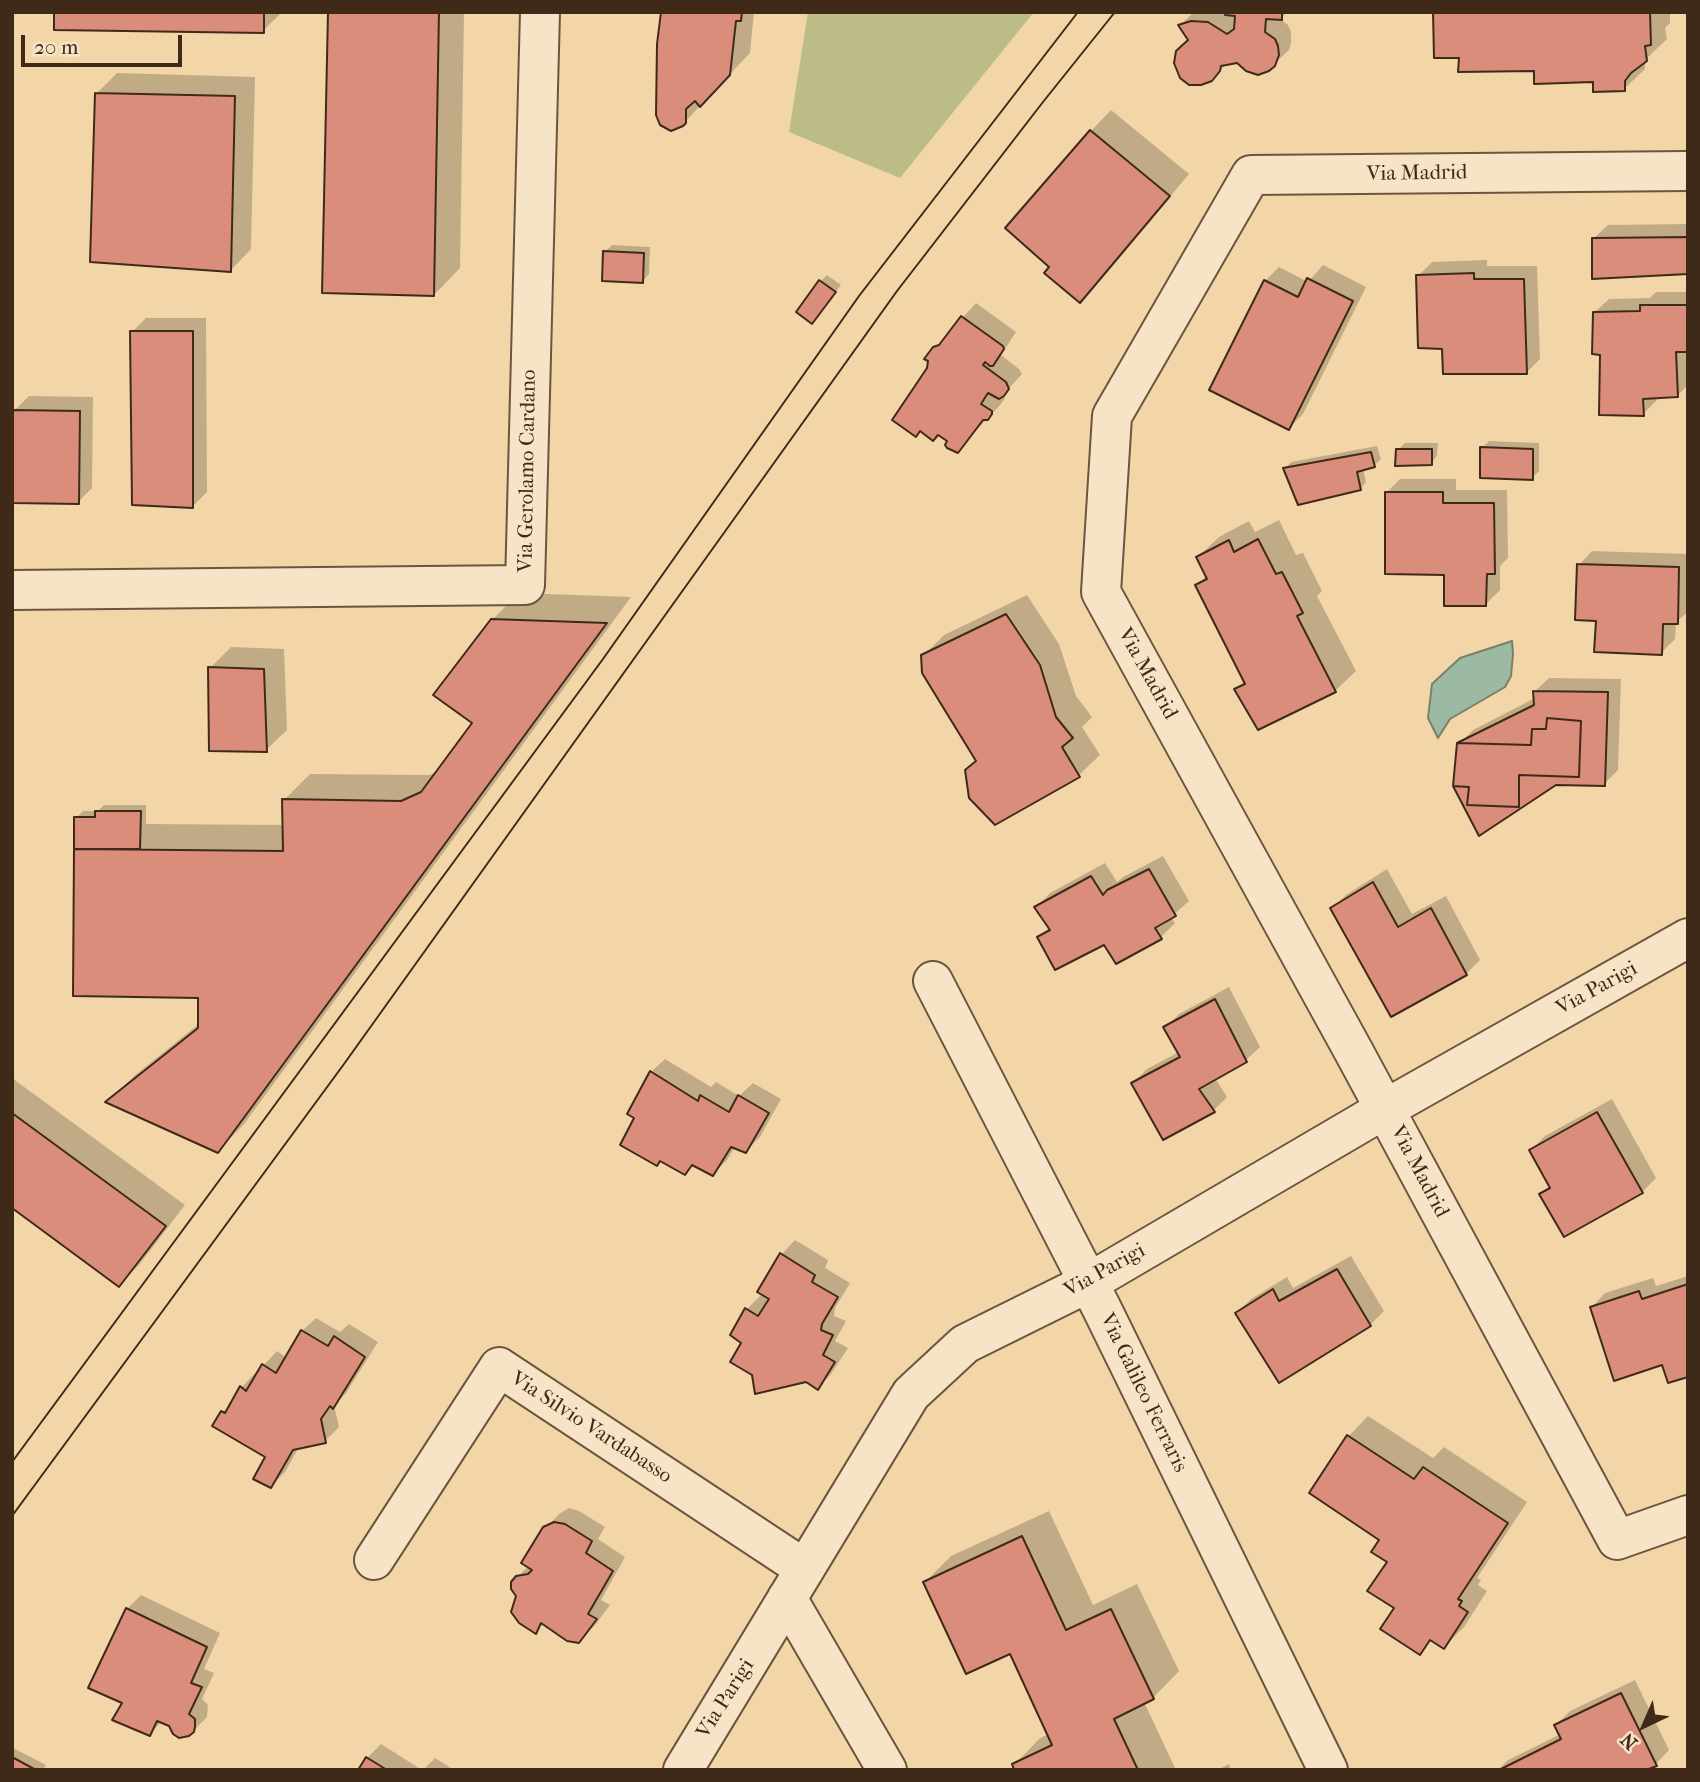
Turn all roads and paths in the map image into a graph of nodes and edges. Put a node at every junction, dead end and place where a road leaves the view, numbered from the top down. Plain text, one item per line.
1 (540, 12) edge
2 (1688, 171) edge
3 (12, 590) edge
4 (1688, 938) edge
5 (933, 981) dead end
6 (1385, 1109) junction
7 (1088, 1283) junction
8 (1688, 1515) edge
9 (374, 1560) dead end
10 (796, 1584) junction
11 (682, 1770) edge
12 (887, 1770) edge
13 (1328, 1770) edge

1 - 3 street, Via Gerolamo Cardano
2 - 6 street, Via Madrid
4 - 6 street, Via Parigi
5 - 7 street, Via Galileo Ferraris
6 - 7 street, Via Parigi
6 - 8 street, Via Madrid
7 - 10 street, Via Parigi
7 - 13 street, Via Galileo Ferraris
9 - 10 street, Via Silvio Vardabasso
10 - 11 street, Via Parigi
10 - 12 street

